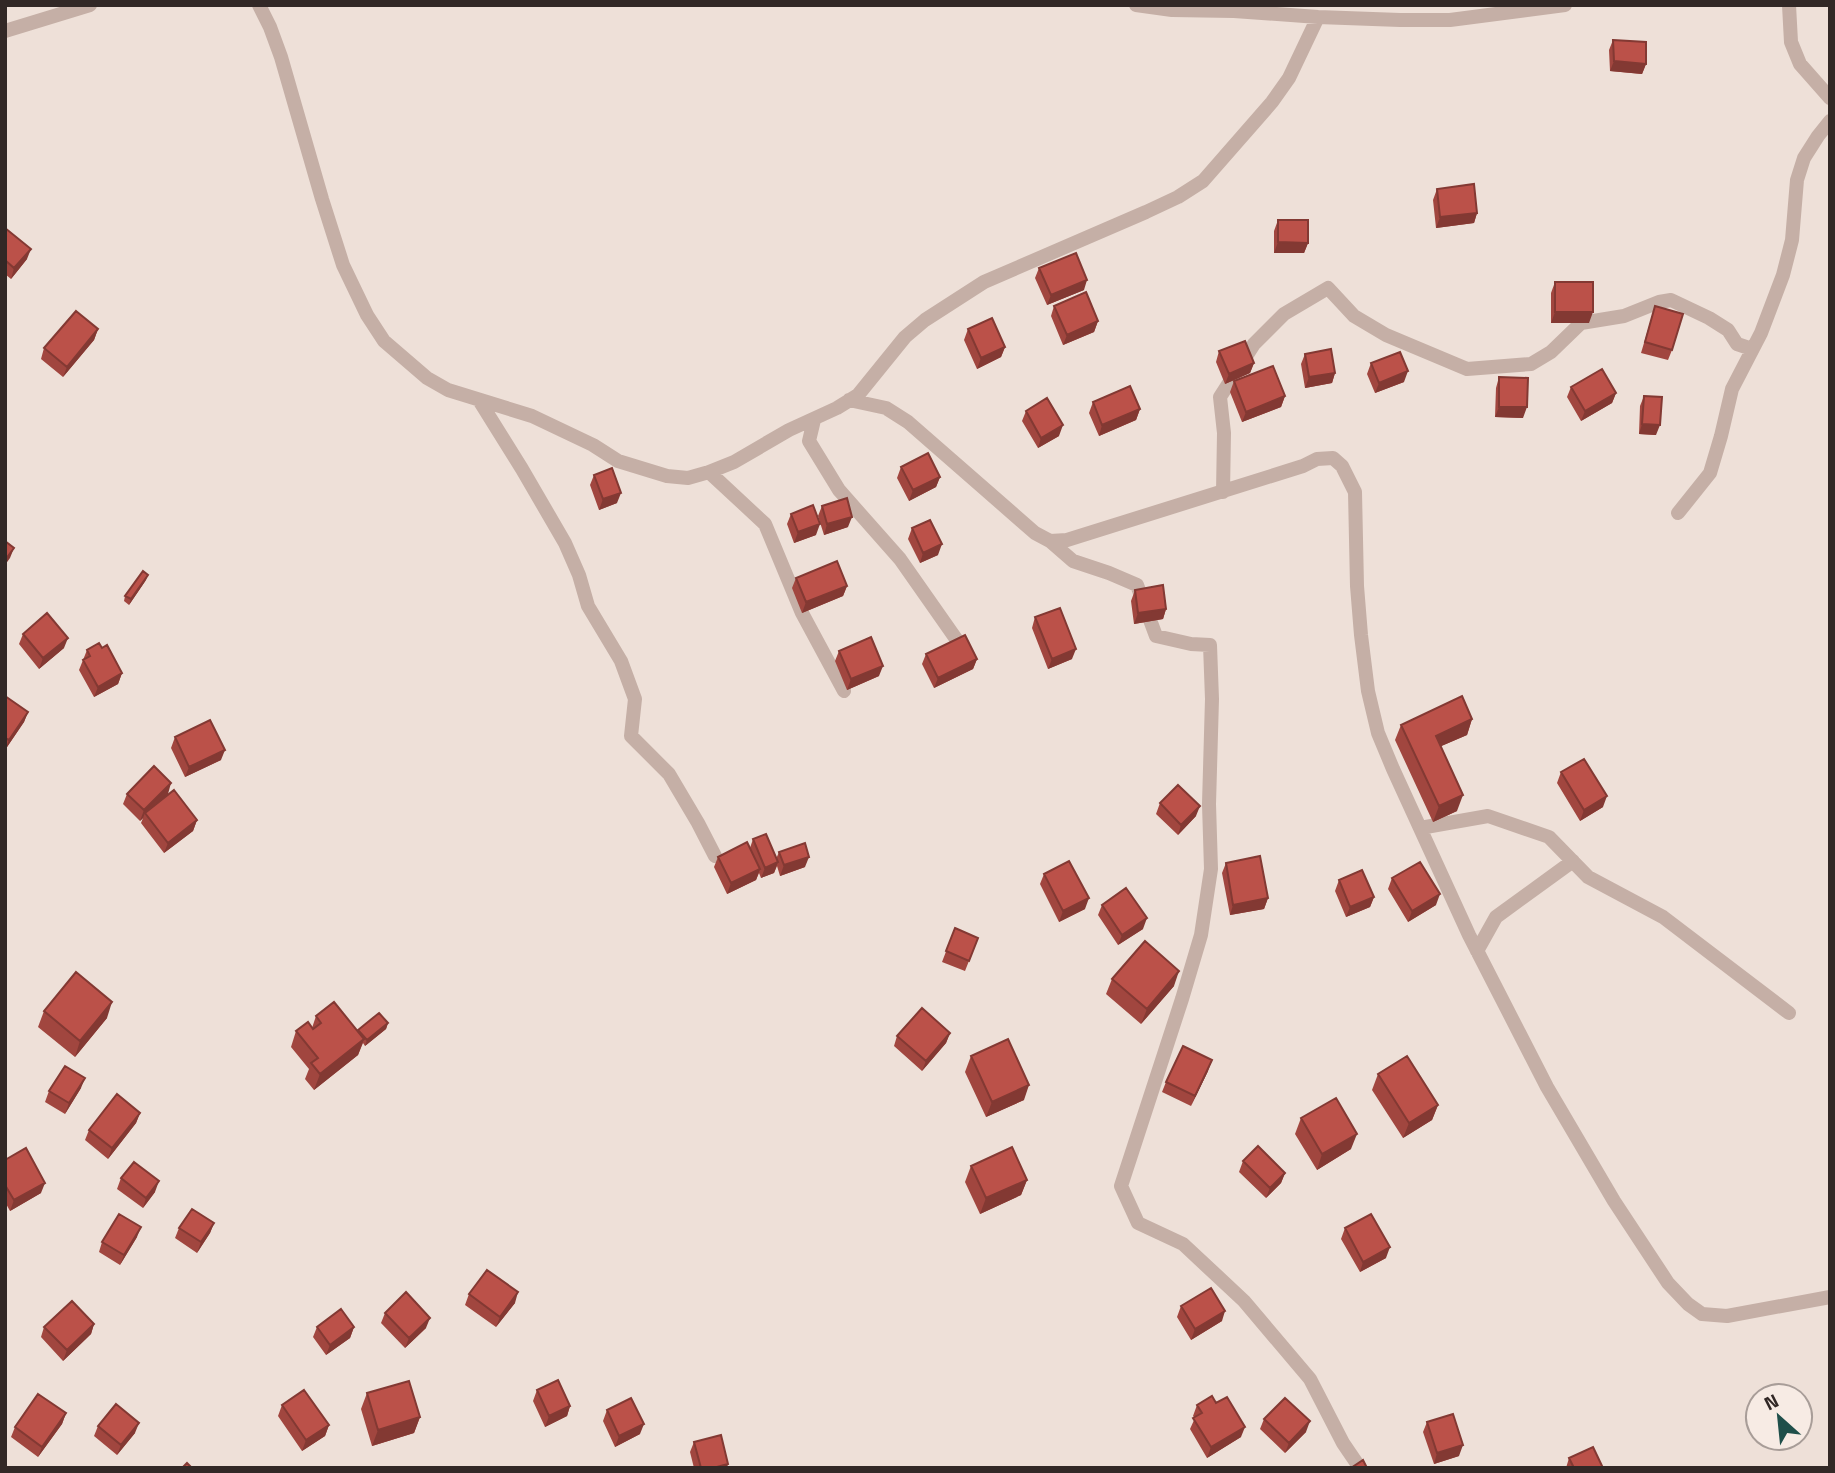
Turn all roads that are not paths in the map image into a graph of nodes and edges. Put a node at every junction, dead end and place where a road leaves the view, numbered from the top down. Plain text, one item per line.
1 (90, 5) edge
2 (259, 5) edge
3 (1136, 5) edge
4 (1565, 5) edge
5 (1789, 5) edge
6 (1318, 17) junction
7 (5, 31) edge
8 (1830, 98) edge
9 (1830, 121) edge
10 (1752, 349) junction
11 (479, 400) junction
12 (849, 401) junction
13 (814, 420) junction
14 (709, 472) junction
15 (1223, 492) junction
16 (1678, 513) dead end
17 (1050, 541) junction
18 (961, 646) edge
19 (844, 691) dead end
20 (1420, 828) junction
21 (715, 856) edge
22 (1573, 861) junction
23 (1477, 951) junction
24 (1789, 1013) dead end
25 (1830, 1297) edge
26 (1360, 1468) edge

1 - 7 street
2 - 11 street
3 - 6 street
4 - 6 street
5 - 8 street
6 - 12 street
9 - 10 street
10 - 15 street
10 - 16 street
11 - 14 street
11 - 21 street
12 - 13 street
12 - 17 street
13 - 14 street
13 - 18 street
14 - 19 street
15 - 17 street
15 - 20 street
17 - 26 street
20 - 22 street
20 - 23 street
22 - 23 street
22 - 24 street
23 - 25 street

